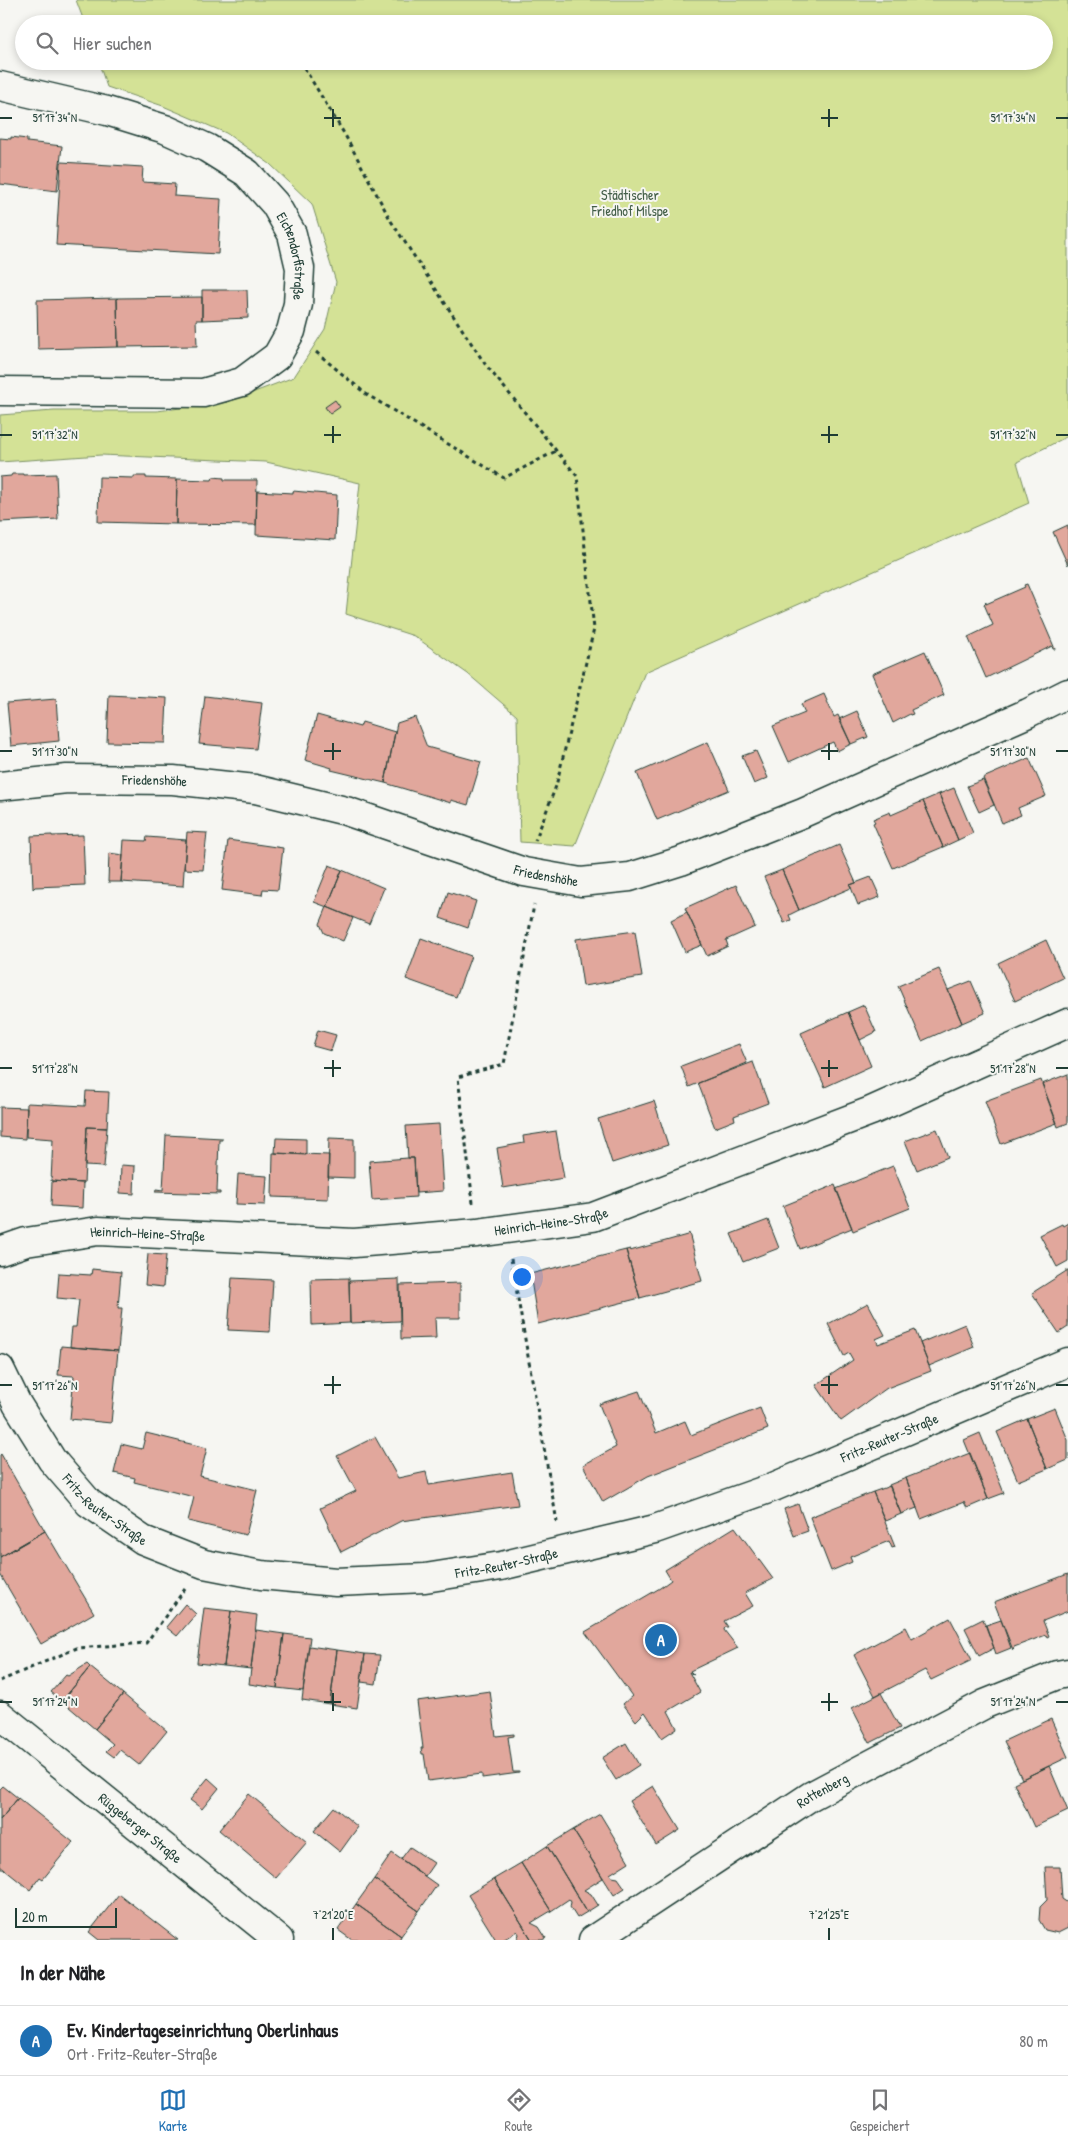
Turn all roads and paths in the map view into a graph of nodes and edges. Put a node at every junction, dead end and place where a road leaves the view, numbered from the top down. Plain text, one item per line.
1 (305, 70) edge
2 (0, 86) edge
3 (291, 331) junction
4 (0, 391) edge
5 (556, 451) junction
6 (1068, 693) edge
7 (0, 786) edge
8 (532, 873) junction
9 (1068, 1024) edge
10 (506, 1229) junction
11 (476, 1233) junction
12 (0, 1251) edge
13 (1068, 1362) edge
14 (0, 1369) edge
15 (562, 1552) junction
16 (204, 1564) junction
17 (1068, 1674) edge
18 (0, 1681) edge
19 (0, 1715) edge
20 (252, 1931) edge
21 (280, 1940) edge
22 (593, 1940) edge

1 - 5 path
2 - 3 street, Eichendorffstraße
3 - 4 street, Eichendorffstraße
3 - 5 path
5 - 8 path
6 - 8 street, Friedenshöhe
7 - 8 street, Friedenshöhe
8 - 11 path
9 - 10 street, Heinrich-Heine-Straße
10 - 11 street, Heinrich-Heine-Straße
10 - 15 path
11 - 12 street, Heinrich-Heine-Straße
13 - 15 street, Fritz-Reuter-Straße
14 - 16 street, Fritz-Reuter-Straße
15 - 16 street, Fritz-Reuter-Straße
16 - 18 path
17 - 22 street, Rottenberg
19 - 20 street, Rüggeberger Straße
20 - 21 street, Rüggeberger Straße

